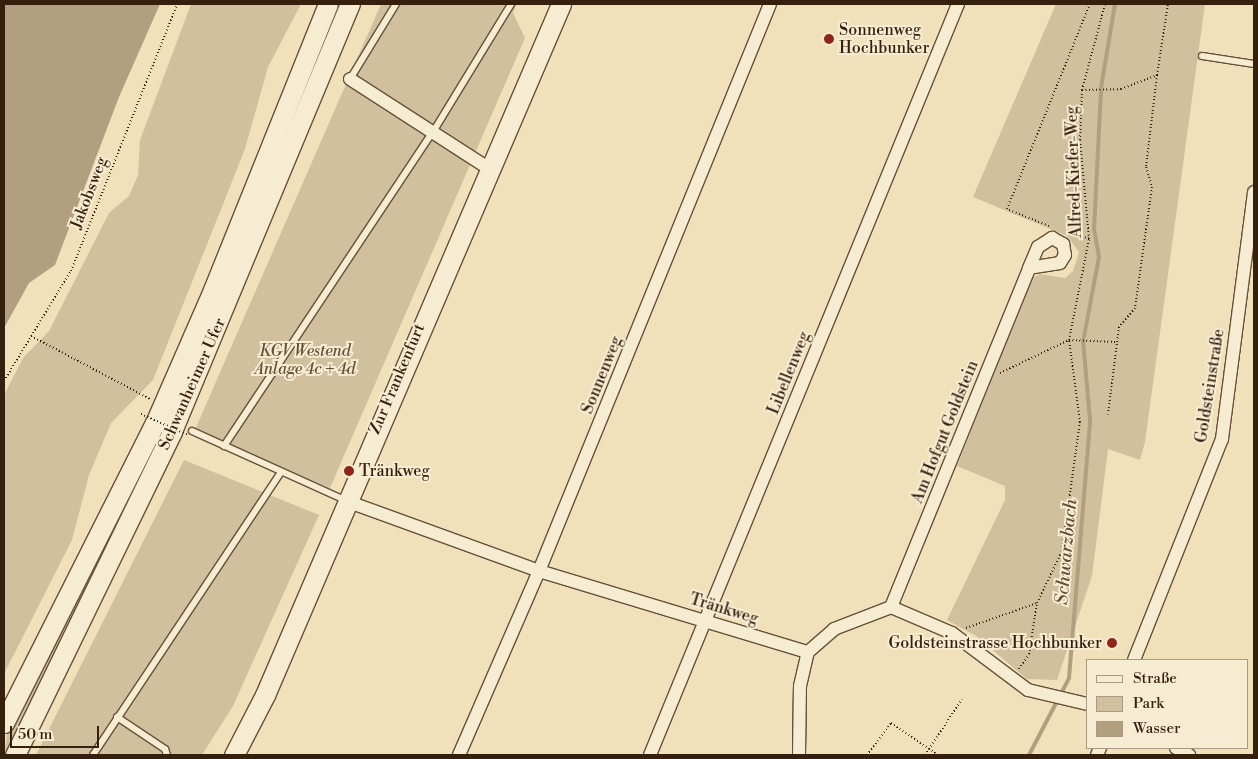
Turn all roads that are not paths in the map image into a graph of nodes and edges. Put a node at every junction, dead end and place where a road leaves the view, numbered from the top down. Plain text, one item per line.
1 (328, 4) edge
2 (350, 4) edge
3 (396, 4) edge
4 (511, 4) edge
5 (561, 4) edge
6 (770, 4) edge
7 (958, 4) edge
8 (1202, 56) dead end
9 (1254, 64) edge
10 (350, 78) joint
11 (433, 132) junction
12 (488, 168) junction
13 (1254, 192) edge
14 (1029, 268) dead end
15 (190, 433) road end
16 (224, 446) junction
17 (281, 472) junction
18 (346, 501) junction
19 (539, 572) junction
20 (891, 607) junction
21 (705, 620) junction
22 (808, 652) junction
23 (1134, 659) edge
24 (1086, 704) edge
25 (117, 717) junction
26 (4, 723) edge
27 (1178, 749) edge
28 (15, 755) edge
29 (92, 755) edge
30 (167, 755) edge
31 (234, 755) edge
32 (459, 755) edge
33 (650, 755) edge
34 (799, 755) edge
35 (1189, 755) edge

1 - 26 main road, Schwanheimer Ufer
2 - 28 main road, Schwanheimer Ufer
3 - 10 lane
4 - 11 lane
5 - 12 main road, Zur Frankenfurt
6 - 19 street, Sonnenweg
7 - 21 street, Libellenweg
8 - 9 lane
10 - 11 street
11 - 12 street
11 - 16 lane
12 - 18 main road, Zur Frankenfurt
13 - 23 street, Goldsteinstraße
14 - 20 street, Am Hofgut Goldstein
15 - 16 lane
16 - 17 lane
17 - 18 lane
17 - 25 lane
18 - 19 street, Tränkweg
18 - 31 main road, Zur Frankenfurt
19 - 21 street, Tränkweg
19 - 32 street, Sonnenweg
20 - 22 street
20 - 24 street
21 - 22 street, Tränkweg
21 - 33 street, Libellenweg
22 - 34 street
25 - 29 lane
25 - 30 lane
27 - 35 street

